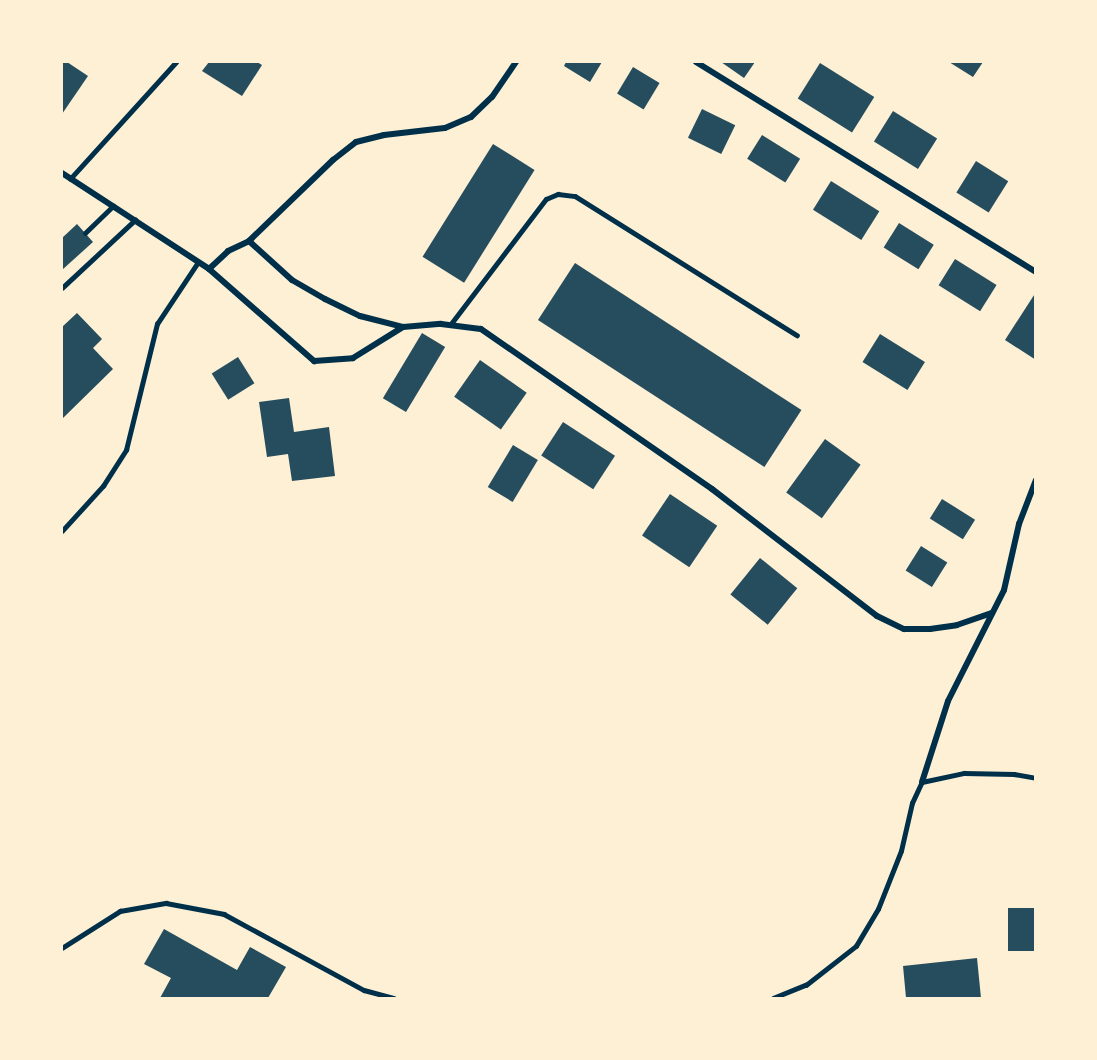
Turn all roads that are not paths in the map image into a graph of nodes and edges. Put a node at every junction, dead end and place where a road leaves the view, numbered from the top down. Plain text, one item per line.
1 (176, 62) edge
2 (516, 62) edge
3 (696, 62) edge
4 (62, 173) edge
5 (70, 179) junction
6 (112, 206) junction
7 (135, 220) junction
8 (85, 233) dead end
9 (249, 241) junction
10 (198, 262) junction
11 (209, 269) junction
12 (1035, 272) edge
13 (62, 288) edge
14 (450, 325) junction
15 (403, 327) junction
16 (797, 335) dead end
17 (1035, 480) edge
18 (62, 531) edge
19 (992, 613) junction
20 (1035, 778) edge
21 (922, 782) junction
22 (62, 948) edge
23 (394, 999) edge
24 (773, 999) edge

1 - 5 lane
2 - 9 street
3 - 12 street
4 - 5 street
5 - 6 street
6 - 7 street
6 - 8 lane
7 - 10 street
7 - 13 lane
9 - 11 street
9 - 15 street
10 - 11 street
10 - 18 lane
11 - 15 street
14 - 15 street
14 - 16 lane
14 - 19 street
17 - 19 street
19 - 21 street
20 - 21 lane
21 - 24 lane
22 - 23 lane

